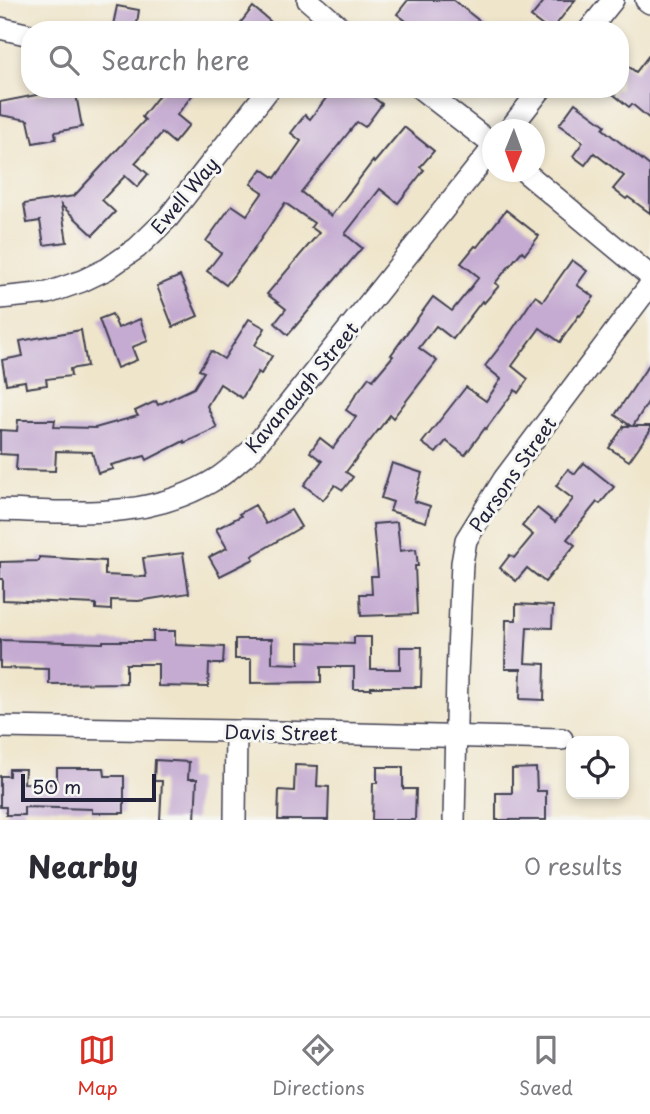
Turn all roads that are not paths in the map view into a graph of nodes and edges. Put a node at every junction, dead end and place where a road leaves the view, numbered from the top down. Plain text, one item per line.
1 (308, 0) edge
2 (613, 0) edge
3 (325, 21) edge
4 (596, 21) edge
5 (0, 28) edge
6 (21, 33) edge
7 (262, 98) edge
8 (433, 98) edge
9 (534, 98) edge
10 (518, 119) edge
11 (482, 136) edge
12 (482, 162) edge
13 (537, 182) edge
14 (650, 276) edge
15 (650, 285) edge
16 (0, 298) edge
17 (0, 510) edge
18 (0, 727) edge
19 (236, 731) junction
20 (455, 736) junction
21 (562, 739) dead end
22 (234, 820) edge
23 (454, 820) edge

1 - 3 street
2 - 4 street
5 - 6 street
7 - 16 street, Ewell Way
8 - 11 street
9 - 10 street
12 - 17 street, Kavanaugh Street
13 - 14 street
15 - 20 street, Parsons Street
18 - 19 street, Davis Street
19 - 20 street, Davis Street
19 - 22 street
20 - 21 street, Davis Street
20 - 23 street, Parsons Street

